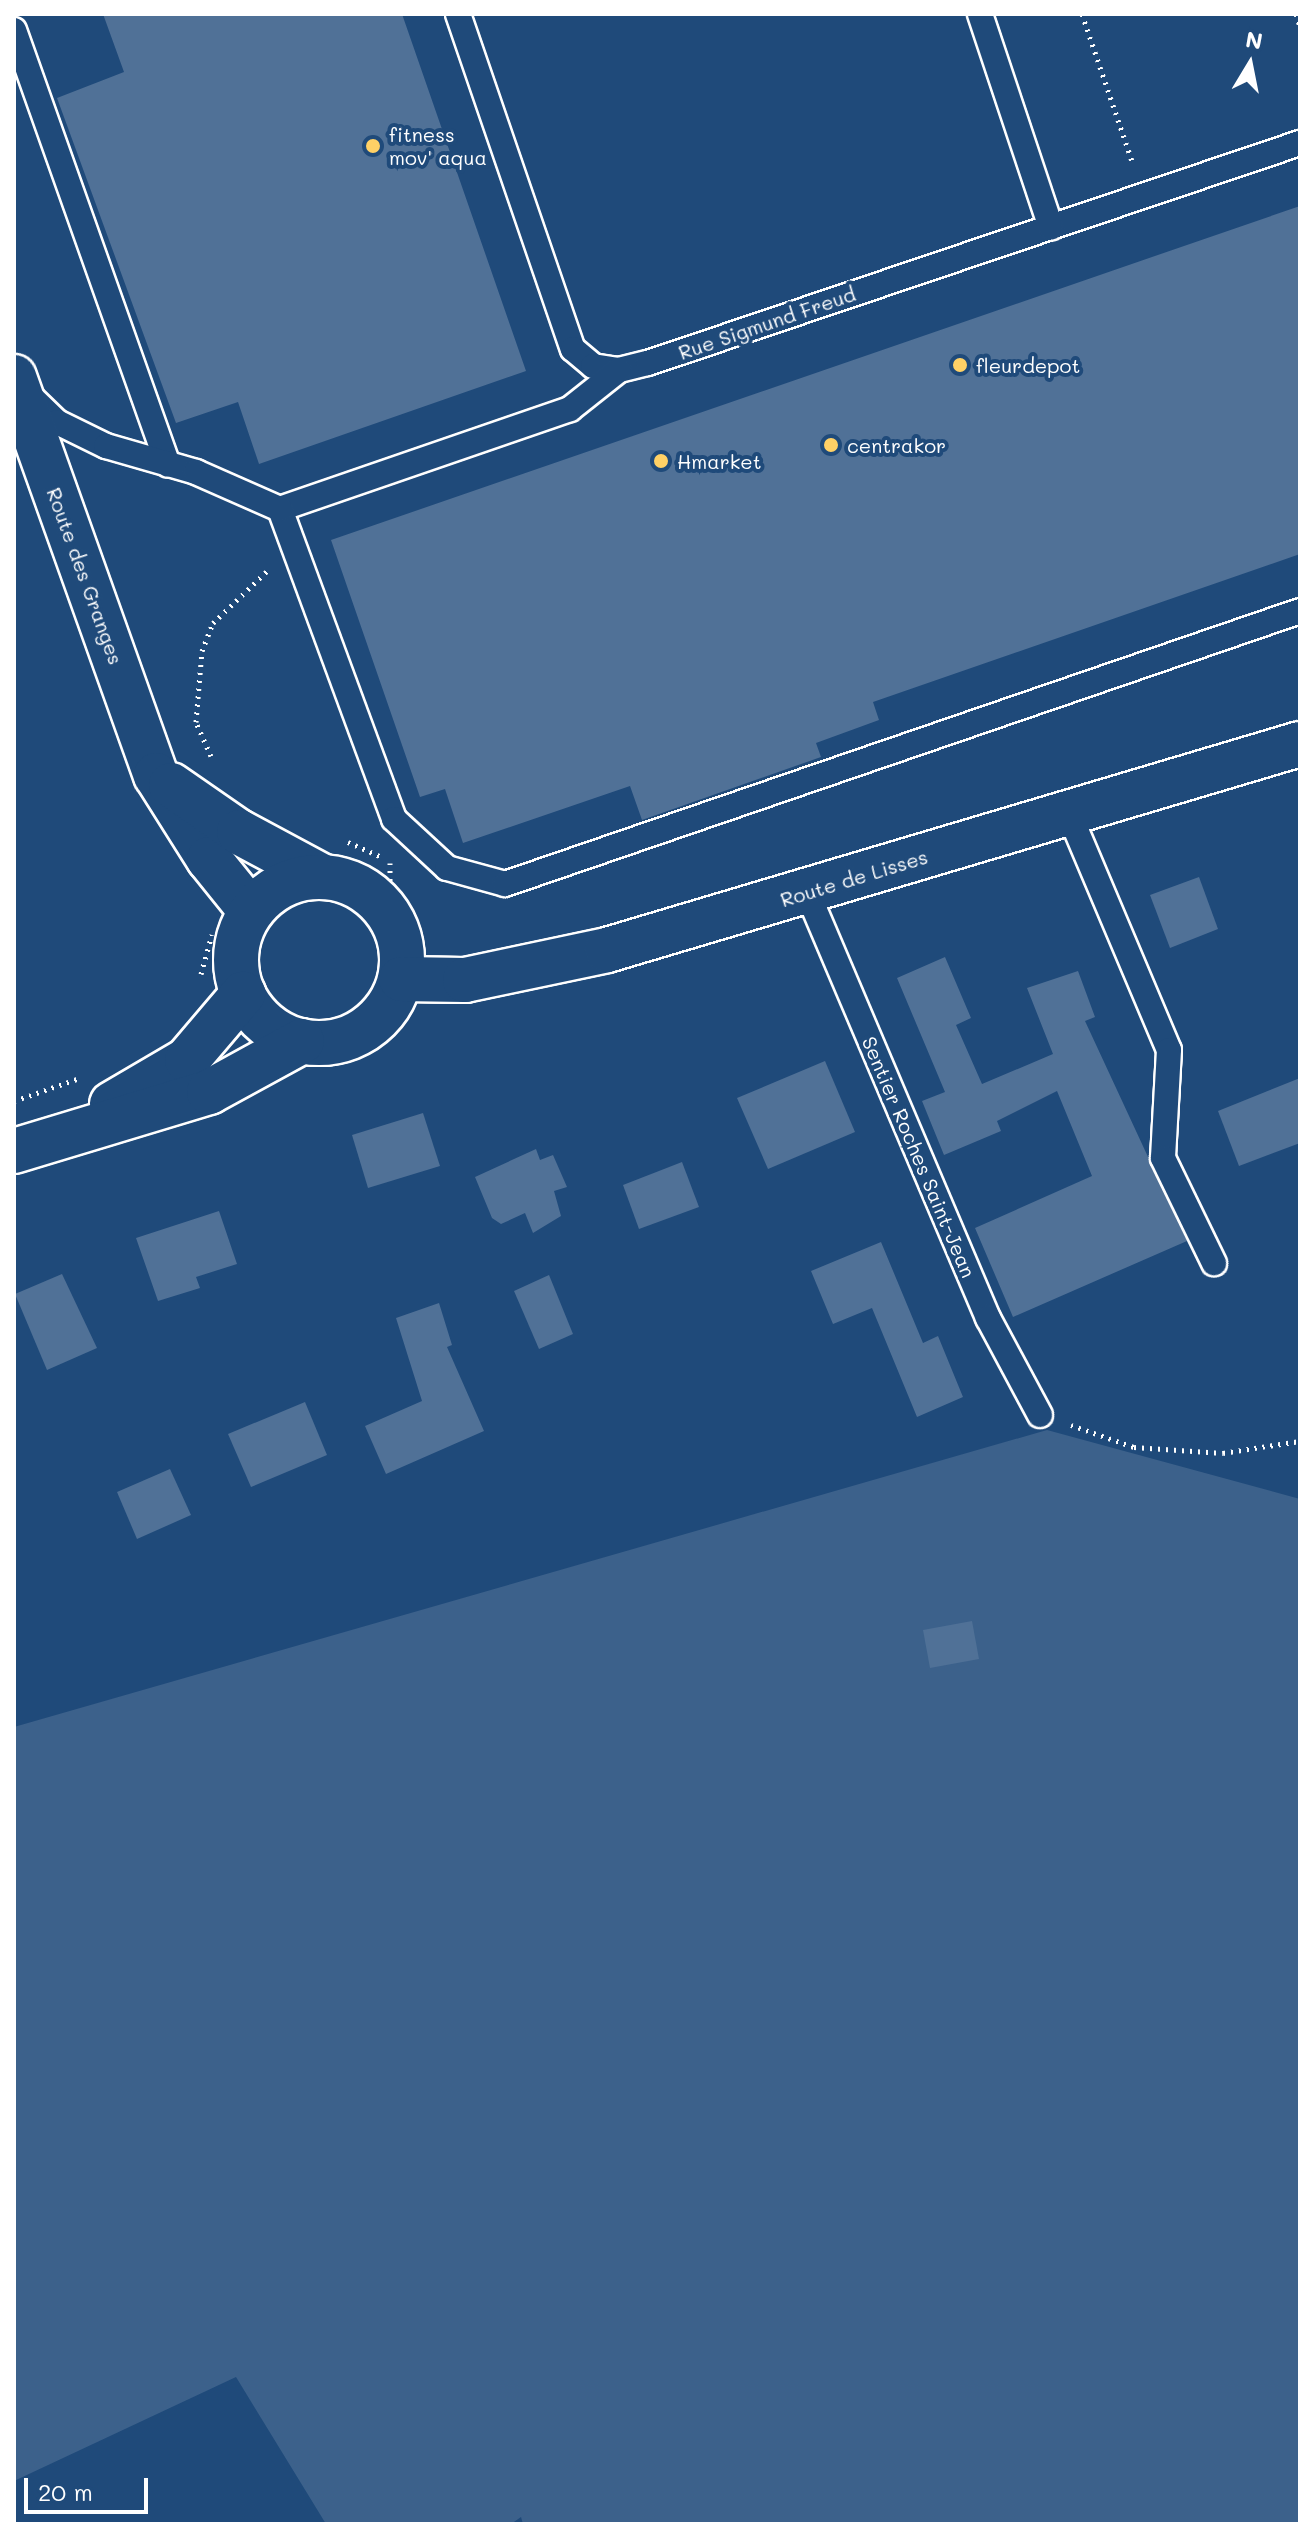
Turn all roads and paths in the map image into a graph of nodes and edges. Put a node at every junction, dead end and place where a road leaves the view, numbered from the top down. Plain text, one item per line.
1 (458, 14) edge
2 (980, 14) edge
3 (1082, 14) edge
4 (1296, 14) edge
5 (1300, 26) edge
6 (14, 30) edge
7 (1300, 143) edge
8 (1144, 196) junction
9 (1051, 227) junction
10 (619, 370) junction
11 (15, 380) edge
12 (168, 465) junction
13 (280, 509) junction
14 (292, 541) junction
15 (1300, 611) edge
16 (1300, 744) edge
17 (206, 752) dead end
18 (156, 775) junction
19 (1068, 811) junction
20 (321, 876) junction
21 (808, 894) junction
22 (251, 911) junction
23 (401, 979) junction
24 (243, 994) junction
25 (302, 1041) junction
26 (30, 1147) edge
27 (1214, 1263) dead end
28 (1040, 1415) joint
29 (1300, 1441) edge

1 - 10 lane
2 - 9 lane
3 - 8 path
4 - 5 path
6 - 12 lane
7 - 8 lane, Rue Sigmund Freud
8 - 9 lane, Rue Sigmund Freud
9 - 10 lane, Rue Sigmund Freud
10 - 13 lane
11 - 12 lane
11 - 18 street, Route des Granges
12 - 13 lane
13 - 14 lane
14 - 15 lane
14 - 17 path
16 - 19 street, Route de Lisses
18 - 20 street
18 - 22 street, Route des Granges
19 - 21 street, Route de Lisses
19 - 27 lane
20 - 22 street
20 - 23 street
21 - 23 street, Route de Lisses
21 - 28 lane, Sentier Roches Saint-Jean
22 - 24 street
23 - 25 street
24 - 25 street
24 - 26 street
25 - 26 street
28 - 29 path

